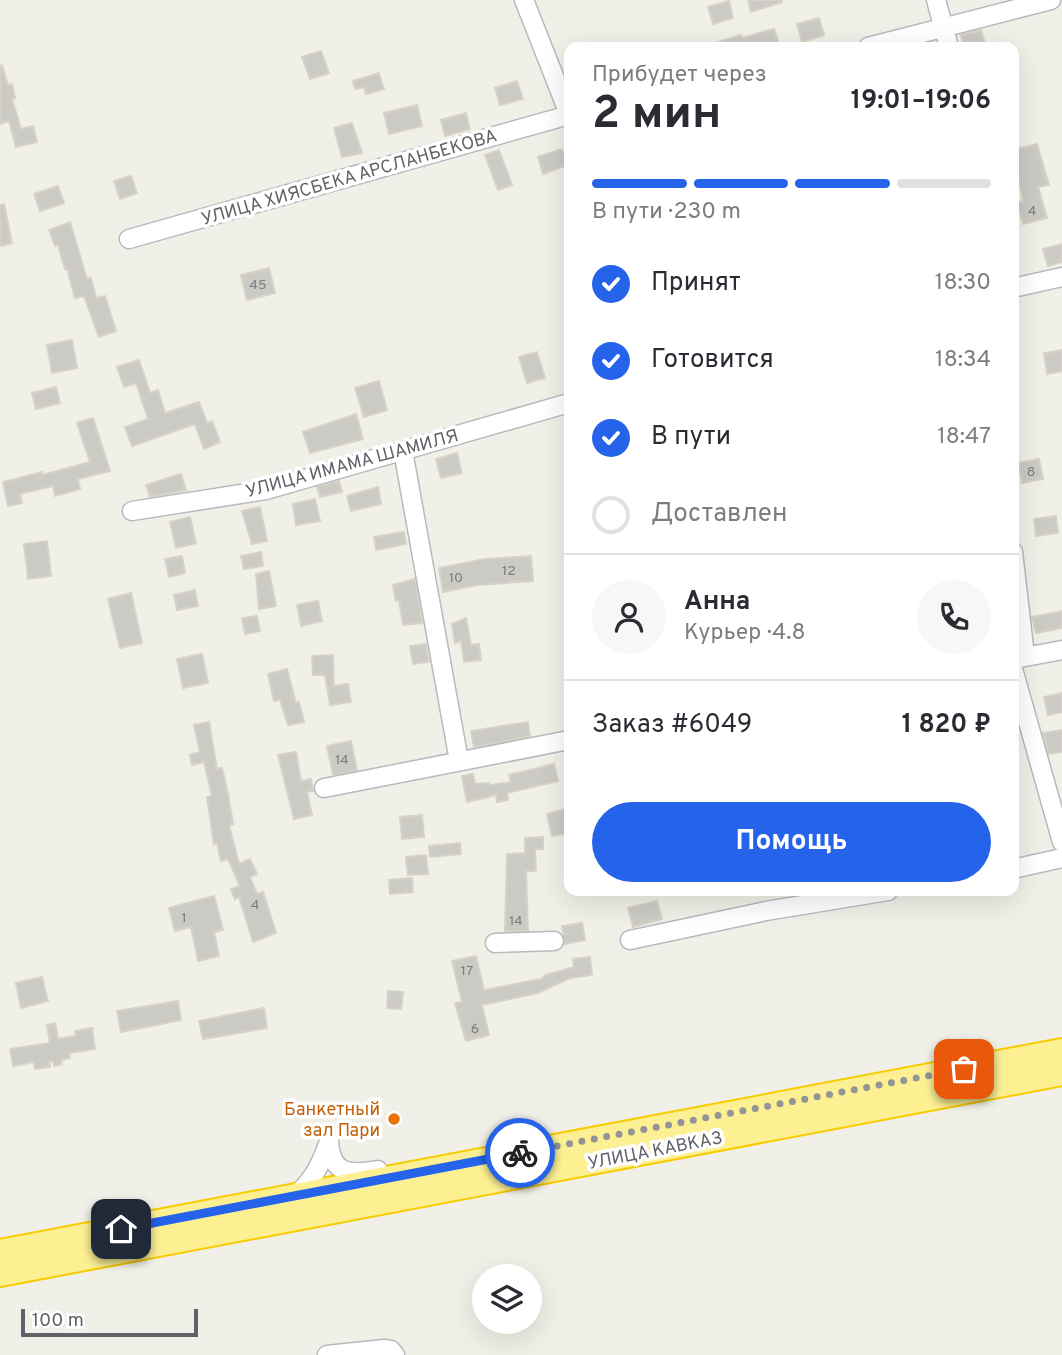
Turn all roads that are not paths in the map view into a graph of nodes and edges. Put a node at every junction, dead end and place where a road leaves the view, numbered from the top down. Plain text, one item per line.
1 (524, 0) edge
2 (936, 0) edge
3 (1051, 0) edge
4 (943, 29) junction
5 (889, 42) edge
6 (947, 42) edge
7 (564, 101) edge
8 (564, 115) edge
9 (130, 239) dead end
10 (1062, 277) edge
11 (1019, 286) edge
12 (564, 404) edge
13 (403, 451) junction
14 (132, 511) dead end
15 (1062, 650) edge
16 (1019, 661) edge
17 (1019, 669) edge
18 (564, 741) edge
19 (459, 761) junction
20 (324, 788) dead end
21 (1062, 842) edge
22 (1062, 858) edge
23 (1019, 868) edge
24 (858, 896) edge
25 (630, 940) dead end
26 (554, 941) dead end
27 (495, 943) dead end
28 (1062, 1051) edge
29 (1062, 1073) edge
30 (432, 1170) junction
31 (296, 1195) junction
32 (0, 1252) edge
33 (0, 1274) edge
34 (327, 1355) edge
35 (396, 1355) edge

1 - 7 street
2 - 4 street
3 - 4 street
4 - 5 street
4 - 6 street
8 - 9 street, УЛИЦА ХИЯСБЕКА АРСЛАНБЕКОВА
10 - 11 street
12 - 13 street, УЛИЦА ИМАМА ШАМИЛЯ
13 - 14 street, УЛИЦА ИМАМА ШАМИЛЯ
13 - 19 street
15 - 16 street
17 - 21 street
18 - 19 street
19 - 20 street
22 - 23 street
24 - 25 street
26 - 27 street
28 - 30 highway, УЛИЦА КАВКАЗ
29 - 33 highway, УЛИЦА КАВКАЗ
30 - 31 highway, УЛИЦА КАВКАЗ
30 - 31 street
31 - 32 highway, УЛИЦА КАВКАЗ
34 - 35 street

